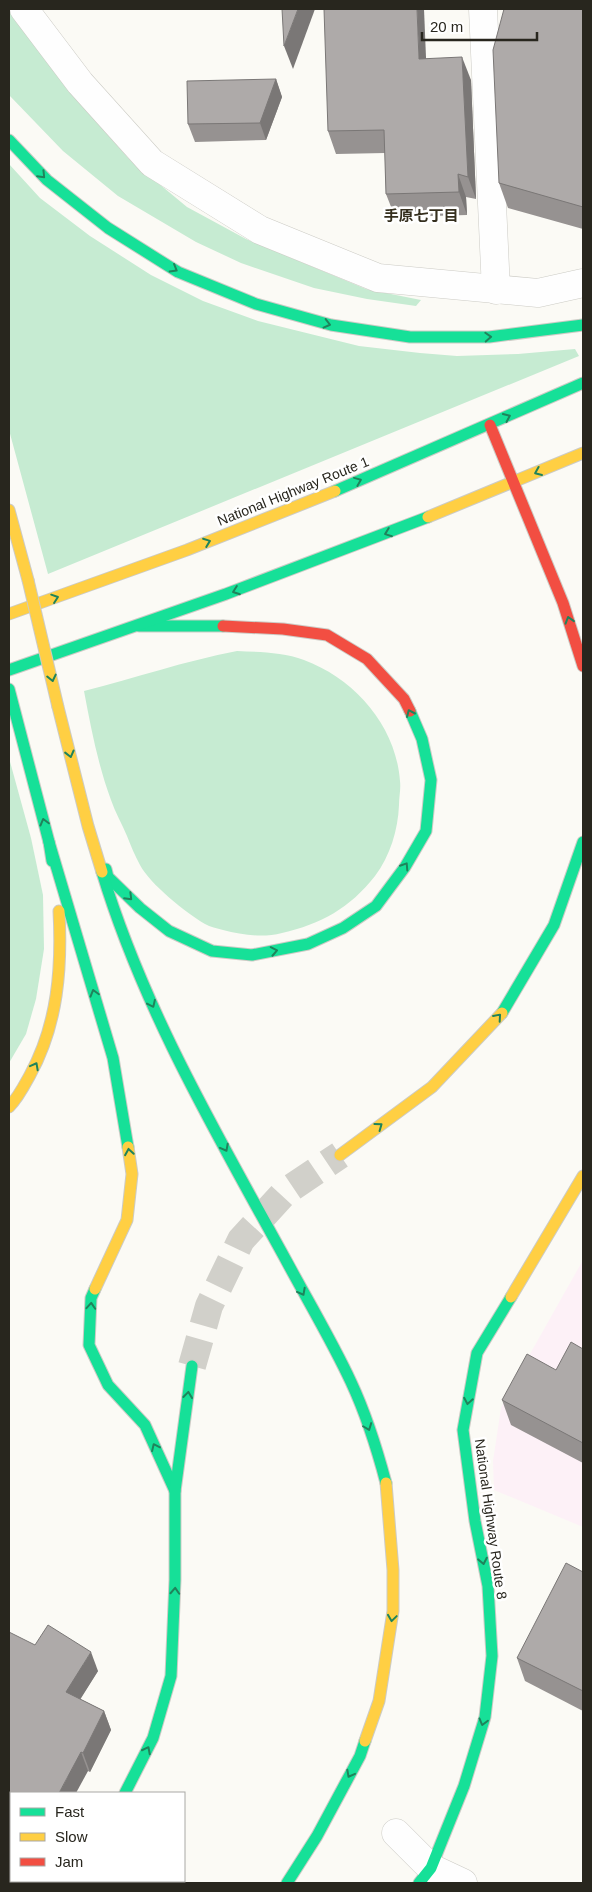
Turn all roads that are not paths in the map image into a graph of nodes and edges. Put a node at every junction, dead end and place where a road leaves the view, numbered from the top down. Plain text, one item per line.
1 (24, 9) edge
2 (483, 9) edge
3 (9, 140) edge
4 (583, 283) edge
5 (496, 290) junction
6 (583, 325) edge
7 (583, 384) edge
8 (490, 425) junction
9 (583, 453) edge
10 (514, 482) junction
11 (9, 510) edge
12 (9, 614) edge
13 (139, 626) junction
14 (583, 666) edge
15 (9, 670) edge
16 (9, 689) edge
17 (88, 826) junction
18 (49, 842) junction
19 (583, 842) edge
20 (9, 1107) edge
21 (340, 1155) tunnel mouth
22 (583, 1176) edge
23 (192, 1366) tunnel mouth
24 (175, 1491) junction
25 (126, 1792) edge
26 (396, 1833) dead end
27 (425, 1876) edge
28 (287, 1883) edge
29 (463, 1883) edge

1 - 5 street
2 - 5 street
3 -> 6 highway
4 - 5 street
8 -> 7 highway, National Highway Route 1
8 - 10 highway
12 -> 8 highway, National Highway Route 1
9 -> 10 highway
10 -> 13 highway
14 -> 10 highway
11 -> 17 highway, bridge
13 - 15 highway
17 -> 13 highway
18 -> 16 highway
17 -> 28 highway
20 -> 18 highway
24 -> 18 highway
21 -> 19 highway
22 -> 27 highway, National Highway Route 8
24 -> 23 highway
25 -> 24 highway
26 - 27 street
27 - 29 street

